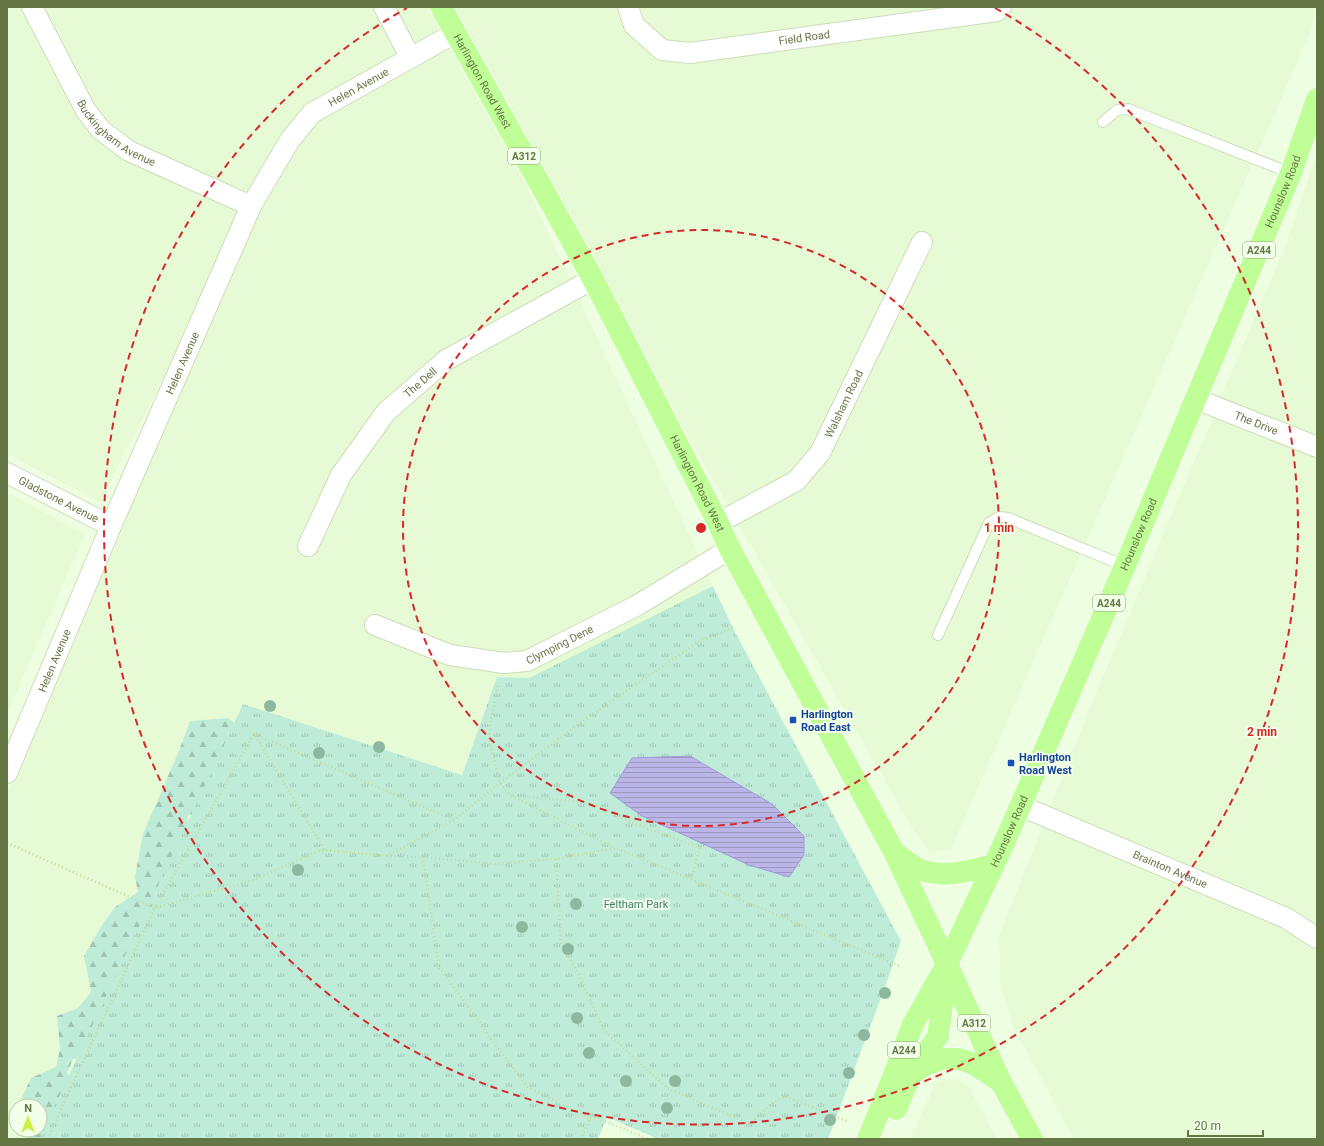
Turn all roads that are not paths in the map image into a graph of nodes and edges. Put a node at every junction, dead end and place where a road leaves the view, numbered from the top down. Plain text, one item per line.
1 (32, 7) edge
2 (384, 7) edge
3 (441, 7) edge
4 (628, 7) edge
5 (1001, 7) edge
6 (454, 32) junction
7 (410, 57) junction
8 (1316, 108) edge
9 (1103, 122) dead end
10 (1291, 173) junction
11 (251, 206) junction
12 (922, 242) dead end
13 (593, 279) junction
14 (1196, 399) junction
15 (1317, 447) edge
16 (7, 473) edge
17 (718, 523) junction
18 (111, 526) junction
19 (308, 546) dead end
20 (730, 549) junction
21 (1125, 566) junction
22 (375, 625) dead end
23 (938, 635) dead end
24 (7, 773) edge
25 (1021, 806) junction
26 (894, 852) junction
27 (994, 865) junction
28 (1317, 938) edge
29 (947, 964) junction
30 (910, 1077) junction
31 (1001, 1082) junction
32 (868, 1139) edge
33 (883, 1139) edge
34 (1032, 1139) edge

1 - 11 street, Buckingham Avenue
2 - 7 street
3 - 6 main road, Harlington Road West / A312
4 - 5 street, Field Road
6 - 7 street, Helen Avenue
6 - 13 main road, Harlington Road West / A312
7 - 11 street, Helen Avenue
8 - 10 main road, Hounslow Road / A244
9 - 10 lane
10 - 14 main road, Hounslow Road / A244
11 - 18 street, Helen Avenue
12 - 17 street, Walsham Road
13 - 17 main road, Harlington Road West / A312
13 - 19 street, The Dell
14 - 15 street, The Drive
14 - 21 main road, Hounslow Road / A244
16 - 18 street, Gladstone Avenue
17 - 20 main road, Harlington Road West / A312
18 - 24 street, Helen Avenue
20 - 22 street, Clymping Dene
20 - 26 main road, Harlington Road West / A312
21 - 23 lane
21 - 25 main road, Hounslow Road / A244
25 - 27 main road, Hounslow Road / A244
25 - 28 street, Brainton Avenue
26 - 27 main road
26 - 29 main road, Harlington Road West / A312
27 - 29 main road, Hounslow Road / A244
29 - 30 main road, Hounslow Road / A244
29 - 31 main road, A312
29 - 32 main road, Hounslow Road / A244
30 - 31 main road, A244
30 - 33 main road, Hounslow Road / A244
31 - 34 main road, A312

